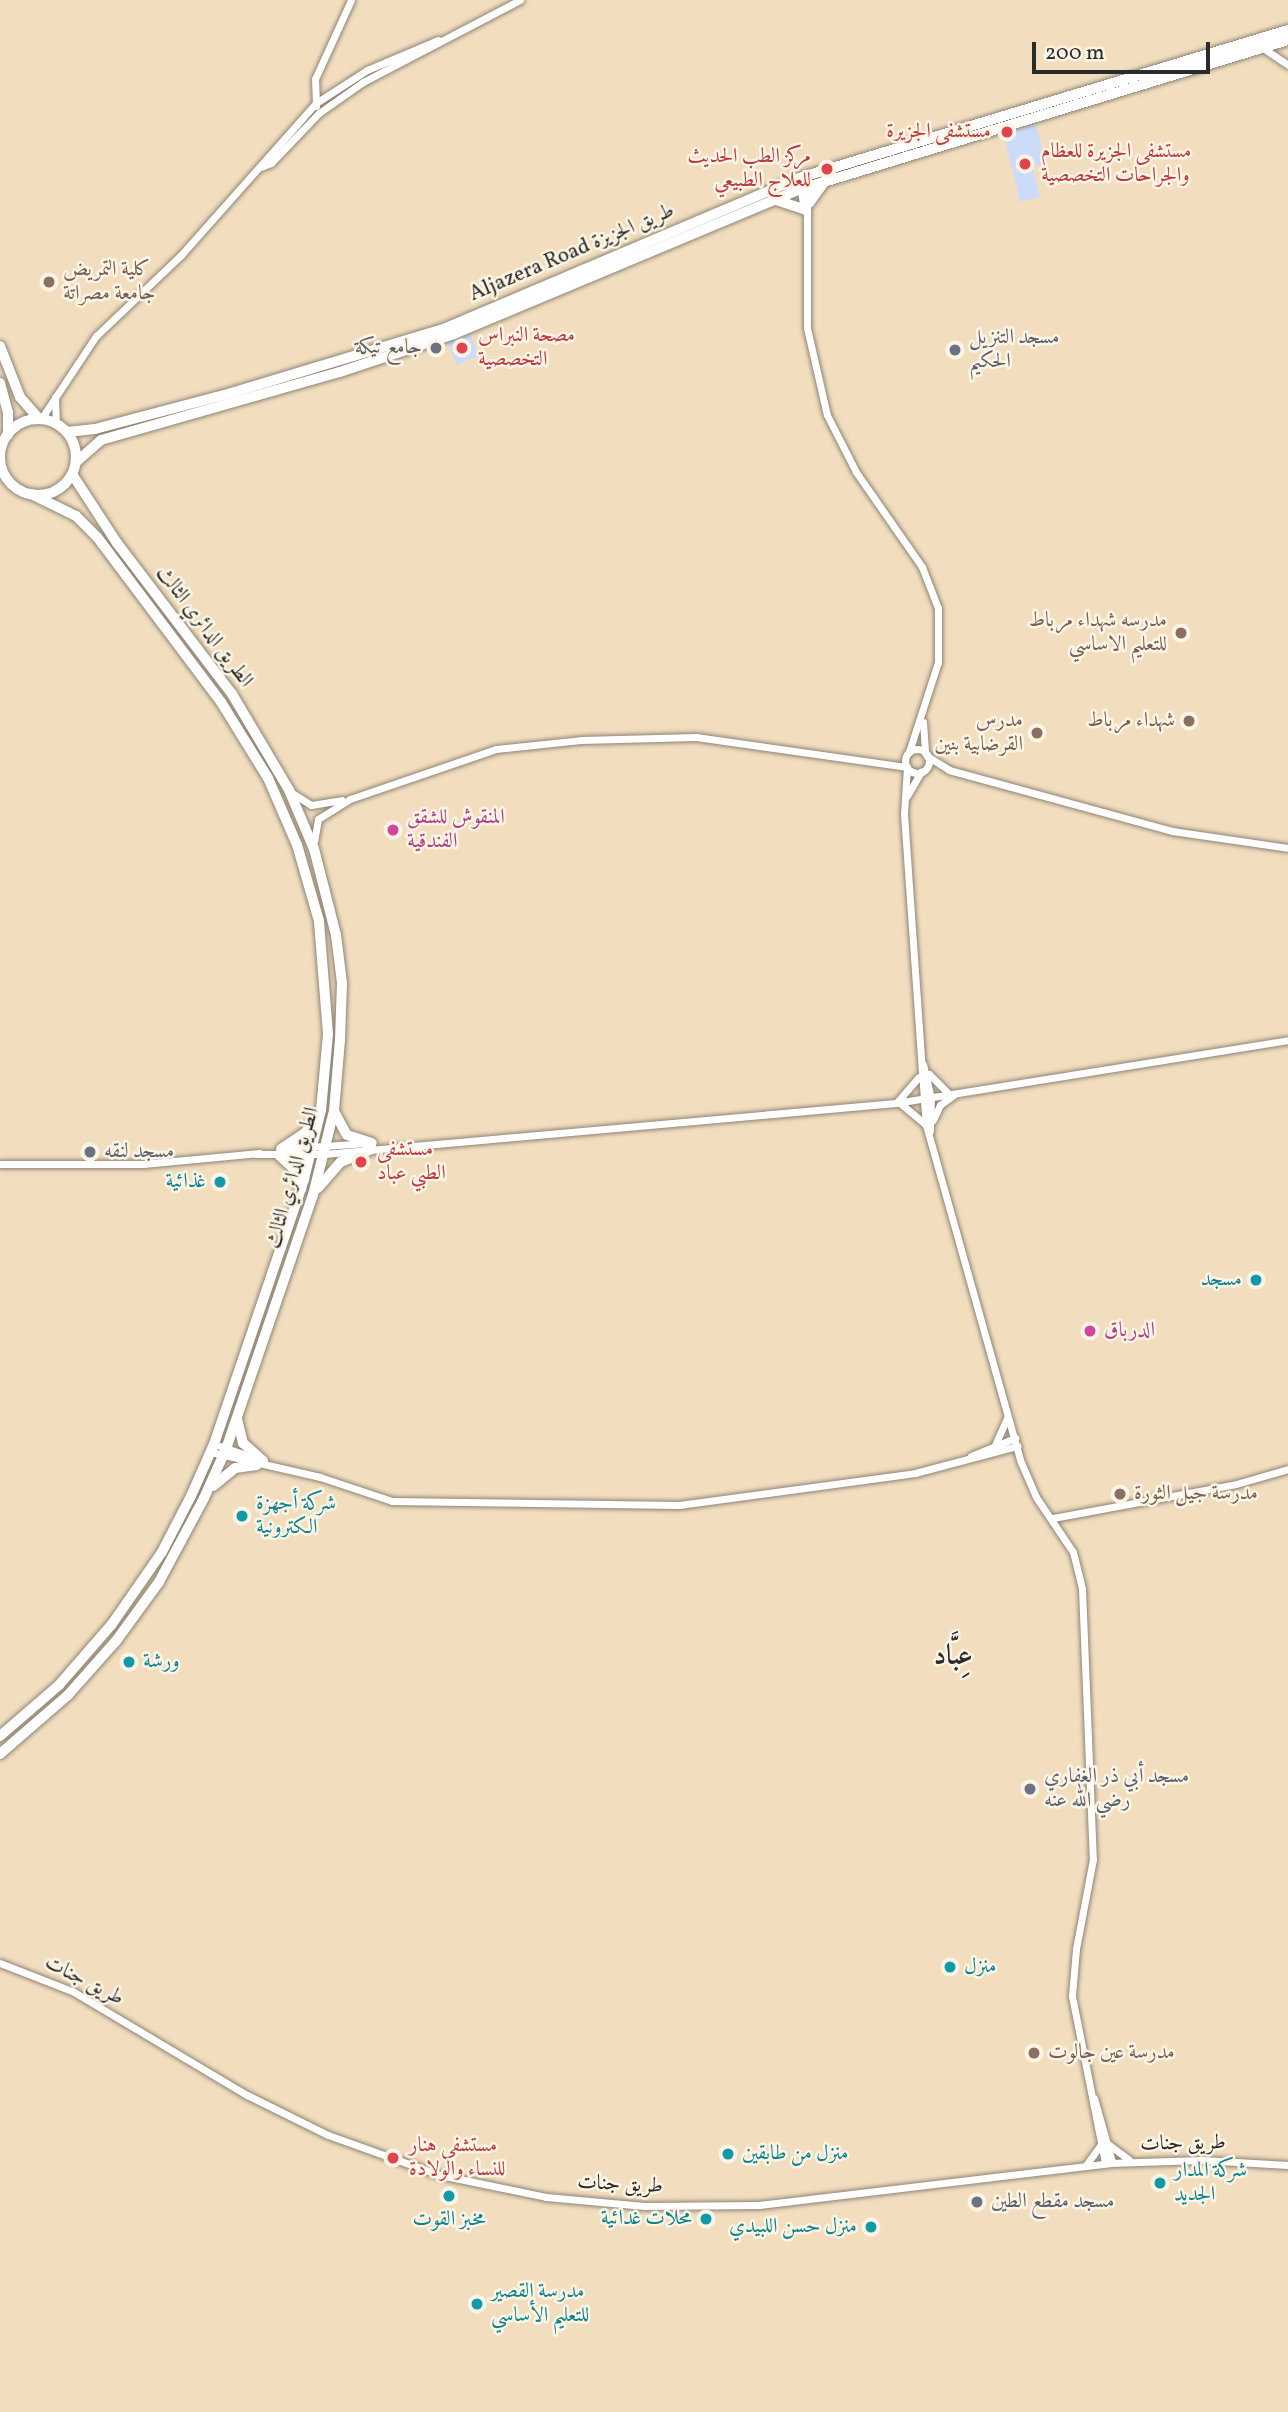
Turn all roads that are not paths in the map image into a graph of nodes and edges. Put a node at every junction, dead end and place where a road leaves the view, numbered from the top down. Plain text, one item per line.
1 (351, 0) edge
2 (520, 0) edge
3 (1288, 30) edge
4 (438, 40) junction
5 (1288, 40) edge
6 (1263, 48) junction
7 (1288, 65) edge
8 (316, 103) junction
9 (318, 113) junction
10 (261, 167) junction
11 (826, 182) junction
12 (804, 183) junction
13 (772, 199) junction
14 (807, 209) junction
15 (0, 346) edge
16 (0, 383) edge
17 (54, 396) junction
18 (40, 419) junction
19 (56, 424) junction
20 (67, 432) junction
21 (8, 435) junction
22 (1, 447) edge
23 (75, 462) junction
24 (72, 474) junction
25 (0, 483) edge
26 (18, 489) junction
27 (31, 494) junction
28 (923, 718) junction
29 (909, 752) junction
30 (926, 754) junction
31 (881, 760) junction
32 (907, 767) junction
33 (944, 768) junction
34 (923, 771) junction
35 (289, 790) junction
36 (350, 799) junction
37 (904, 814) junction
38 (1288, 848) edge
39 (314, 849) junction
40 (1288, 1040) edge
41 (924, 1073) junction
42 (953, 1095) junction
43 (926, 1098) junction
44 (898, 1103) junction
45 (321, 1110) junction
46 (334, 1111) junction
47 (929, 1127) junction
48 (371, 1146) junction
49 (325, 1149) junction
50 (312, 1150) junction
51 (280, 1152) junction
52 (0, 1164) edge
53 (301, 1189) junction
54 (313, 1195) junction
55 (1008, 1414) junction
56 (237, 1418) junction
57 (1016, 1441) junction
58 (213, 1448) junction
59 (998, 1448) junction
60 (225, 1452) junction
61 (1020, 1460) junction
62 (260, 1463) junction
63 (1288, 1469) edge
64 (204, 1497) junction
65 (1053, 1518) junction
66 (0, 1736) edge
67 (0, 1754) edge
68 (0, 1963) edge
69 (1104, 2143) junction
70 (1133, 2162) junction
71 (1108, 2163) junction
72 (1086, 2165) junction
73 (1288, 2165) edge

1 - 8 street
2 - 4 street
3 - 12 main road, Aljazera Road طريق الجزيزة
4 - 8 street
4 - 9 street
5 - 6 main road, Aljazera Road طريق الجزيزة
6 - 7 street
6 - 11 main road, Aljazera Road طريق الجزيزة
8 - 9 street
8 - 10 street
9 - 10 street
10 - 17 street
11 - 12 main road, Aljazera Road طريق الجزيزة
11 - 14 main road
12 - 13 main road, Aljazera Road طريق الجزيزة
12 - 14 street
12 - 20 main road, Aljazera Road طريق الجزيزة
13 - 14 main road
13 - 23 main road, Aljazera Road طريق الجزيزة
14 - 28 street
15 - 18 main road
16 - 21 main road
17 - 18 street
17 - 19 street
18 - 19 main road
18 - 21 main road
19 - 20 main road
20 - 23 main road
21 - 22 main road
22 - 26 main road
23 - 24 main road
24 - 27 main road
24 - 35 main road, الطريق الدائري الثالث
25 - 26 main road
26 - 27 main road
27 - 45 main road, الطريق الدائري الثالث
28 - 29 street
28 - 30 street
29 - 30 street
29 - 31 street
29 - 32 street
30 - 33 street
30 - 34 street
31 - 32 street
31 - 36 street
32 - 34 street
32 - 37 street
33 - 34 street
33 - 38 street
34 - 37 street
35 - 36 street
35 - 39 main road, الطريق الدائري الثالث
36 - 39 street
37 - 41 street
39 - 46 main road, الطريق الدائري الثالث
40 - 42 street
41 - 42 street
41 - 43 street
41 - 44 street
42 - 43 street
42 - 47 street
43 - 44 street
43 - 47 street
44 - 47 street
44 - 48 street
45 - 50 main road, الطريق الدائري الثالث
45 - 51 main road
46 - 48 main road
46 - 49 main road, الطريق الدائري الثالث
47 - 55 street
48 - 49 street
48 - 54 main road
49 - 50 street
49 - 54 main road, الطريق الدائري الثالث
50 - 51 street
50 - 53 main road, الطريق الدائري الثالث
51 - 52 street
51 - 53 main road
53 - 58 main road, الطريق الدائري الثالث
54 - 56 main road, الطريق الدائري الثالث
55 - 57 street
55 - 59 street
56 - 60 main road, الطريق الدائري الثالث
56 - 62 main road
57 - 59 street
57 - 61 street
58 - 60 street
58 - 66 main road, الطريق الدائري الثالث
59 - 61 street
59 - 62 street
60 - 62 street
60 - 64 main road, الطريق الدائري الثالث
61 - 65 street
62 - 64 main road
63 - 65 street
64 - 67 main road, الطريق الدائري الثالث
65 - 69 street
68 - 72 street, طريق جنات
69 - 70 street
69 - 71 street
69 - 72 street
70 - 71 street, طريق جنات
70 - 73 street, طريق جنات
71 - 72 street, طريق جنات

